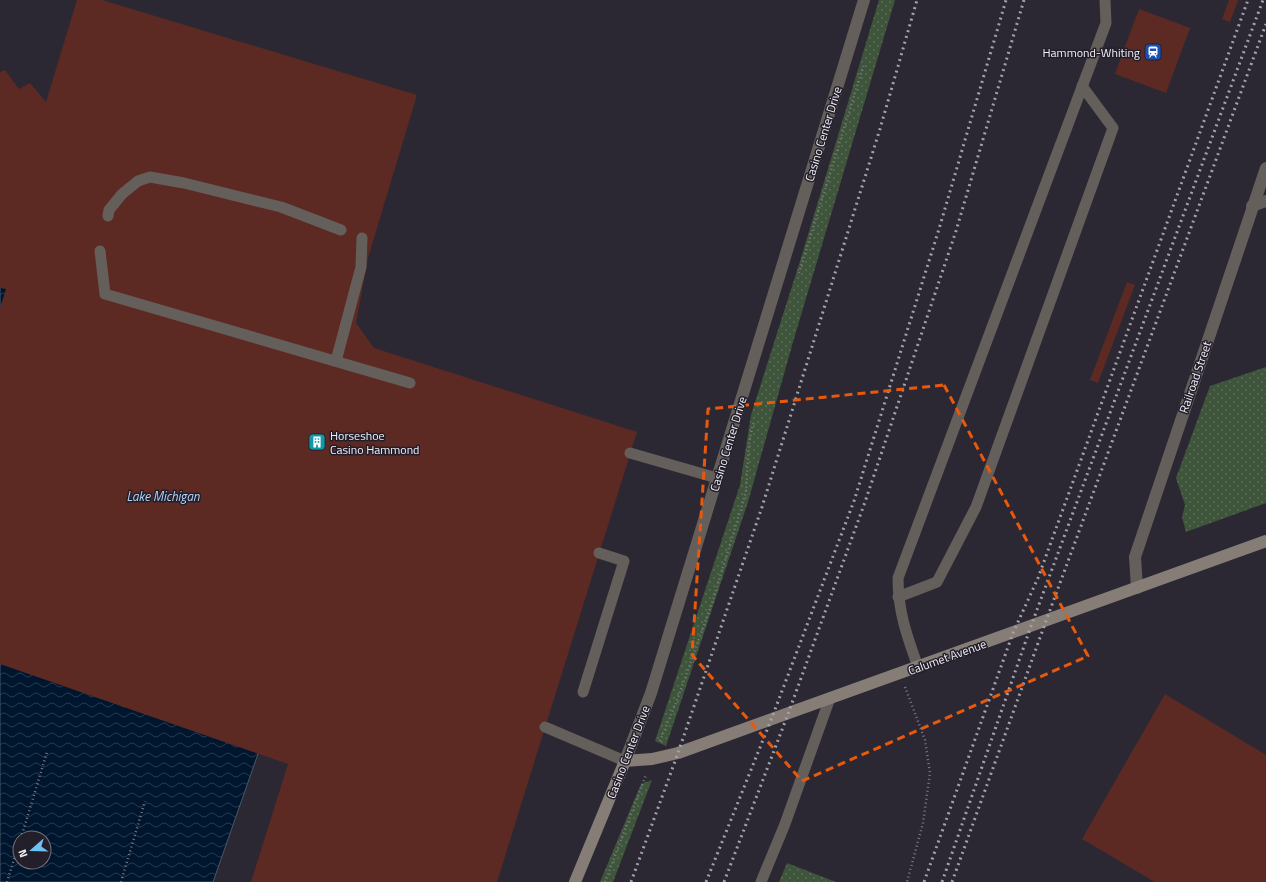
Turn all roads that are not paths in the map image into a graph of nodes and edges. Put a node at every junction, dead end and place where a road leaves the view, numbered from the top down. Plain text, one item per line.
1 (864, 0) edge
2 (1105, 0) edge
3 (1082, 86) junction
4 (1266, 168) edge
5 (1266, 201) edge
6 (1252, 206) junction
7 (108, 216) dead end
8 (341, 230) dead end
9 (362, 238) dead end
10 (100, 251) dead end
11 (336, 360) junction
12 (410, 383) dead end
13 (630, 453) dead end
14 (717, 478) junction
15 (1266, 541) edge
16 (599, 553) dead end
17 (1137, 588) junction
18 (898, 597) junction
19 (918, 667) junction
20 (583, 692) dead end
21 (830, 698) junction
22 (545, 727) dead end
23 (625, 761) junction
24 (575, 882) edge
25 (761, 882) edge

1 - 14 street, Casino Center Drive
2 - 3 lane
3 - 18 lane
3 - 18 lane
4 - 6 street, Railroad Street
5 - 6 street
6 - 17 street, Railroad Street
7 - 8 lane
9 - 11 lane
10 - 11 lane
11 - 12 lane
13 - 14 lane
14 - 23 street, Casino Center Drive
15 - 17 street, Calumet Avenue
16 - 20 lane
17 - 19 street, Calumet Avenue
18 - 19 lane
19 - 21 street, Calumet Avenue
21 - 23 street, Calumet Avenue
21 - 25 lane
22 - 23 lane
23 - 24 street, Casino Center Drive

